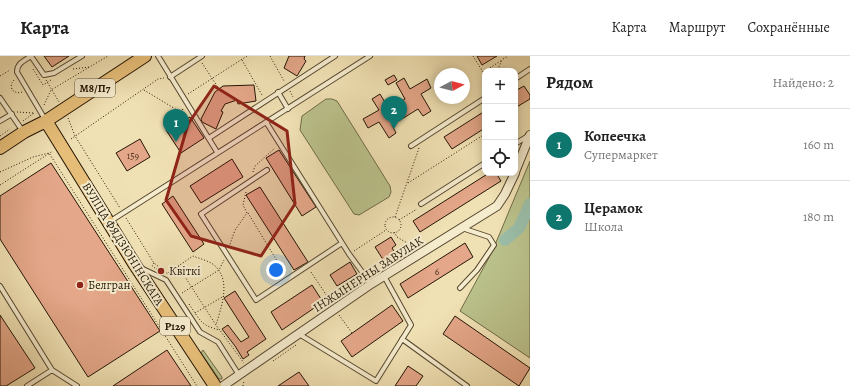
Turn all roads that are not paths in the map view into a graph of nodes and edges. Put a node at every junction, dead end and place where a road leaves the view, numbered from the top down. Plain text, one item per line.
1 (31, 56) edge
2 (82, 56) edge
3 (146, 56) edge
4 (158, 56) edge
5 (335, 56) edge
6 (370, 56) edge
7 (200, 57) edge
8 (75, 58) edge
9 (364, 58) edge
10 (530, 69) edge
11 (170, 77) junction
12 (518, 77) edge
13 (278, 92) junction
14 (0, 98) edge
15 (482, 100) edge
16 (288, 109) junction
17 (12, 114) junction
18 (0, 121) edge
19 (46, 121) junction
20 (266, 122) junction
21 (24, 132) junction
22 (530, 135) edge
23 (209, 138) junction
24 (518, 142) edge
25 (411, 146) dead end
26 (0, 148) edge
27 (217, 152) junction
28 (482, 165) edge
29 (518, 165) edge
30 (267, 170) dead end
31 (514, 176) edge
32 (421, 204) dead end
33 (109, 223) junction
34 (462, 228) junction
35 (342, 243) junction
36 (135, 265) junction
37 (384, 276) junction
38 (371, 284) junction
39 (0, 286) edge
40 (460, 288) dead end
41 (299, 334) junction
42 (402, 340) junction
43 (52, 370) junction
44 (240, 375) junction
45 (27, 386) edge
46 (77, 386) edge
47 (215, 386) edge
48 (223, 386) edge
49 (466, 386) edge

1 - 8 lane
1 - 19 lane
2 - 8 lane
3 - 19 main road, М8/П7
4 - 11 lane
5 - 13 lane
6 - 9 lane
7 - 11 lane
9 - 16 lane
10 - 12 lane
11 - 23 lane
13 - 16 lane
13 - 23 lane
14 - 17 lane
15 - 25 lane
16 - 20 lane
17 - 18 lane
17 - 21 lane
19 - 21 main road, М8/П7
19 - 33 main road, ВУЛІЦА ФЯДЗЮНІНСКАГА / Р129
20 - 27 lane
20 - 35 lane
21 - 26 main road, М8/П7
22 - 24 lane
22 - 29 street, ІНЖЫНЕРНЫ ЗАВУЛАК
23 - 27 lane
27 - 33 lane
28 - 32 lane
30 - 35 lane
31 - 34 street, ІНЖЫНЕРНЫ ЗАВУЛАК
33 - 36 main road, ВУЛІЦА ФЯДЗЮНІНСКАГА / Р129
34 - 37 street, ІНЖЫНЕРНЫ ЗАВУЛАК
34 - 40 lane
35 - 38 lane
36 - 44 lane
36 - 47 main road, ВУЛІЦА ФЯДЗЮНІНСКАГА / Р129
37 - 38 street, ІНЖЫНЕРНЫ ЗАВУЛАК
37 - 42 lane
38 - 41 street, ІНЖЫНЕРНЫ ЗАВУЛАК
39 - 43 lane
41 - 42 lane
41 - 44 street, ІНЖЫНЕРНЫ ЗАВУЛАК
42 - 49 lane
43 - 45 lane
43 - 46 lane
44 - 48 street, ІНЖЫНЕРНЫ ЗАВУЛАК

